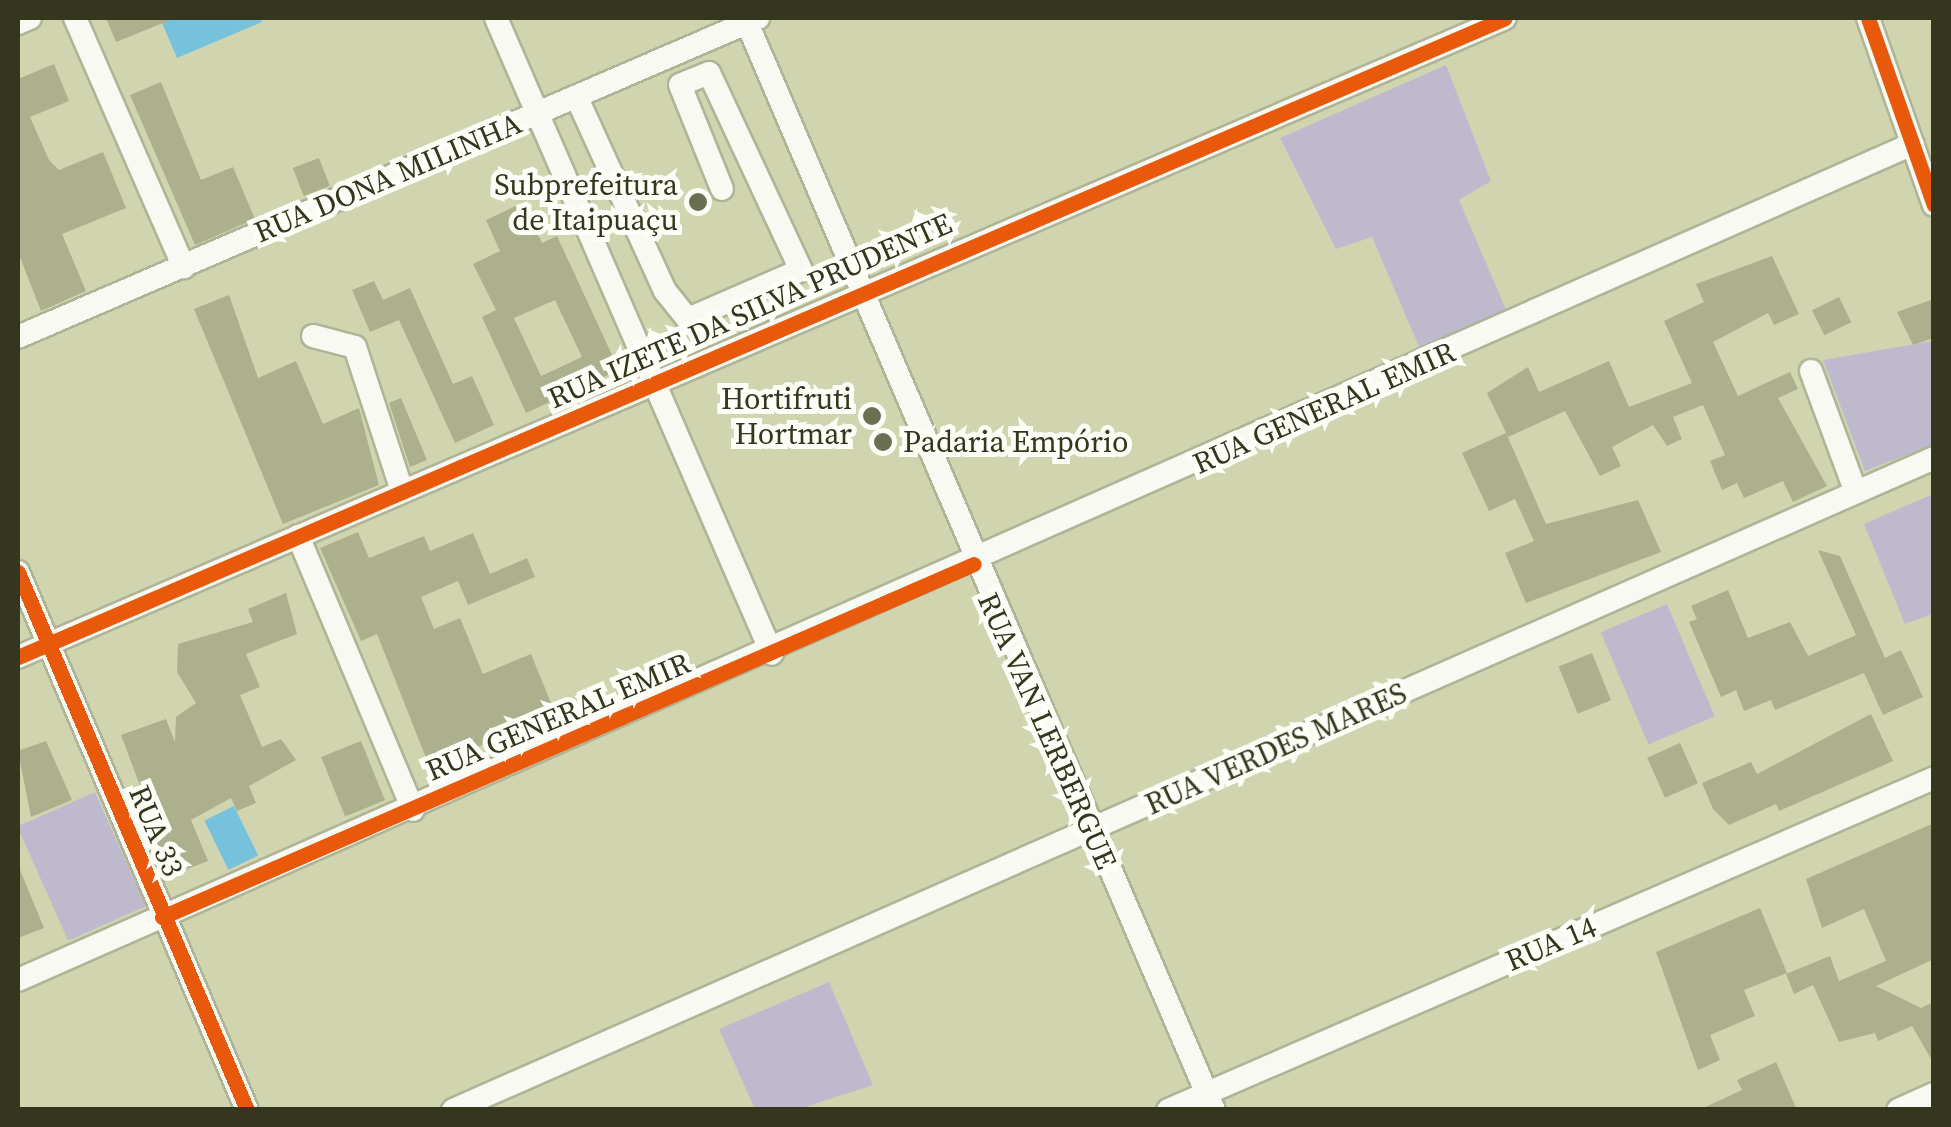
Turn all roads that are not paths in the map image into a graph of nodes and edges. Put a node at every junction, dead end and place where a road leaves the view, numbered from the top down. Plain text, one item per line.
1 (30, 18) edge
2 (75, 18) edge
3 (496, 18) edge
4 (1505, 18) edge
5 (1868, 18) edge
6 (750, 19) edge
7 (18, 23) edge
8 (577, 98) junction
9 (538, 113) junction
10 (1914, 144) junction
11 (722, 189) dead end
12 (1934, 205) edge
13 (184, 267) junction
14 (859, 292) junction
15 (313, 336) dead end
16 (18, 338) edge
17 (1811, 371) dead end
18 (654, 382) junction
19 (1934, 458) edge
20 (1855, 490) junction
21 (402, 491) junction
22 (298, 536) junction
23 (974, 564) junction
24 (18, 572) edge
25 (49, 644) junction
26 (772, 654) junction
27 (18, 657) edge
28 (1934, 778) edge
29 (413, 810) junction
30 (1090, 832) junction
31 (162, 917) junction
32 (18, 980) edge
33 (1934, 1094) edge
34 (1210, 1101) edge
35 (247, 1110) edge
36 (453, 1110) edge
37 (1168, 1110) edge
38 (1898, 1110) edge

1 - 7 street
2 - 13 street
3 - 9 street
4 - 14 street, RUA IZETE DA SILVA PRUDENTE
5 - 10 street
6 - 8 street, RUA DONA MILINHA
6 - 14 street, RUA VAN LERBERGUE
8 - 9 street, RUA DONA MILINHA
8 - 11 street
9 - 13 street, RUA DONA MILINHA
9 - 18 street
10 - 12 street
10 - 23 street, RUA GENERAL EMIR
13 - 16 street, RUA DONA MILINHA
14 - 18 street, RUA IZETE DA SILVA PRUDENTE
14 - 23 street, RUA VAN LERBERGUE
15 - 21 street
17 - 20 street
18 - 21 street, RUA IZETE DA SILVA PRUDENTE
18 - 26 street
19 - 20 street, RUA VERDES MARES
20 - 30 street, RUA VERDES MARES
21 - 22 street, RUA IZETE DA SILVA PRUDENTE
22 - 25 street, RUA IZETE DA SILVA PRUDENTE
22 - 29 street
23 - 26 street, RUA GENERAL EMIR
23 - 30 street, RUA VAN LERBERGUE
24 - 25 street, RUA 33
25 - 27 street, RUA IZETE DA SILVA PRUDENTE
25 - 31 street, RUA 33
26 - 29 street, RUA GENERAL EMIR
28 - 34 street, RUA 14
29 - 31 street, RUA GENERAL EMIR
30 - 34 street, RUA VAN LERBERGUE
30 - 36 street, RUA VERDES MARES
31 - 32 street, RUA GENERAL EMIR
31 - 35 street, RUA 33
33 - 38 street
34 - 37 street, RUA 14

